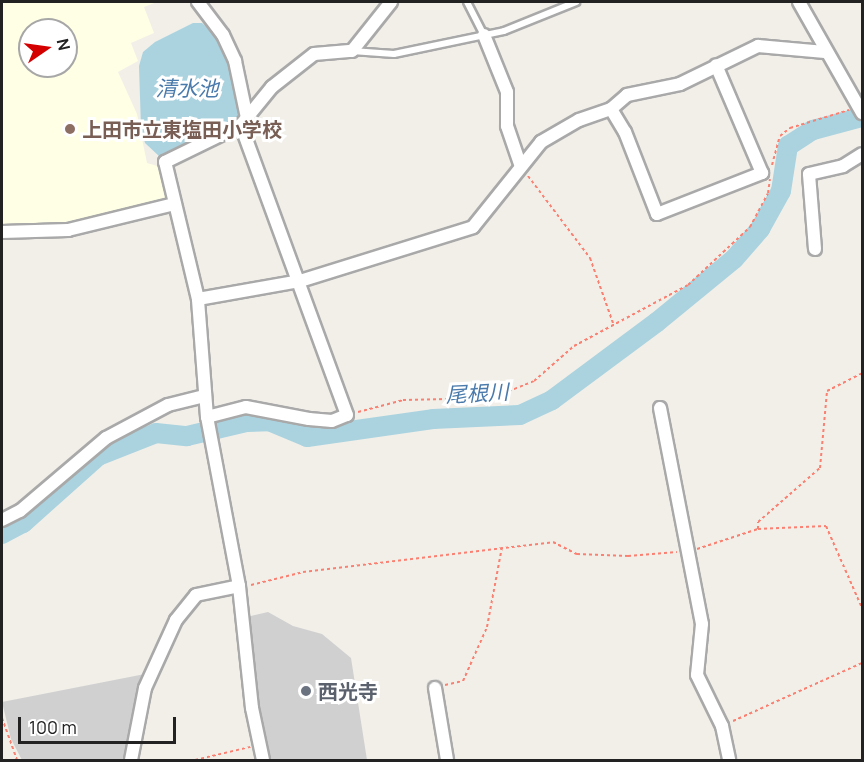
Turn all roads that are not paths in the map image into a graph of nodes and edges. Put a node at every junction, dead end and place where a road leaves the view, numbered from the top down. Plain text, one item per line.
1 (198, 2) edge
2 (391, 2) edge
3 (467, 2) edge
4 (576, 2) edge
5 (799, 2) edge
6 (484, 35) junction
7 (352, 51) junction
8 (825, 52) junction
9 (716, 65) junction
10 (611, 109) junction
11 (860, 109) edge
12 (244, 122) junction
13 (862, 154) edge
14 (520, 164) junction
15 (176, 204) junction
16 (2, 231) edge
17 (815, 249) dead end
18 (300, 281) junction
19 (198, 298) junction
20 (205, 396) junction
21 (660, 408) dead end
22 (209, 425) junction
23 (2, 520) edge
24 (239, 586) junction
25 (435, 688) road end
26 (131, 760) edge
27 (263, 760) edge
28 (447, 760) edge
29 (729, 760) edge

1 - 12 street
2 - 7 street
3 - 6 lane
4 - 6 lane
5 - 8 street
6 - 7 lane
6 - 14 street
7 - 12 street
8 - 9 street
8 - 11 street
9 - 10 street
9 - 10 street
10 - 14 street
12 - 15 street
12 - 18 street
13 - 17 street
14 - 18 street
15 - 16 street
15 - 19 street
18 - 19 street
18 - 22 street
19 - 20 street
20 - 22 street
20 - 23 street
21 - 29 street
22 - 24 street
24 - 26 street
24 - 27 street
25 - 28 street

